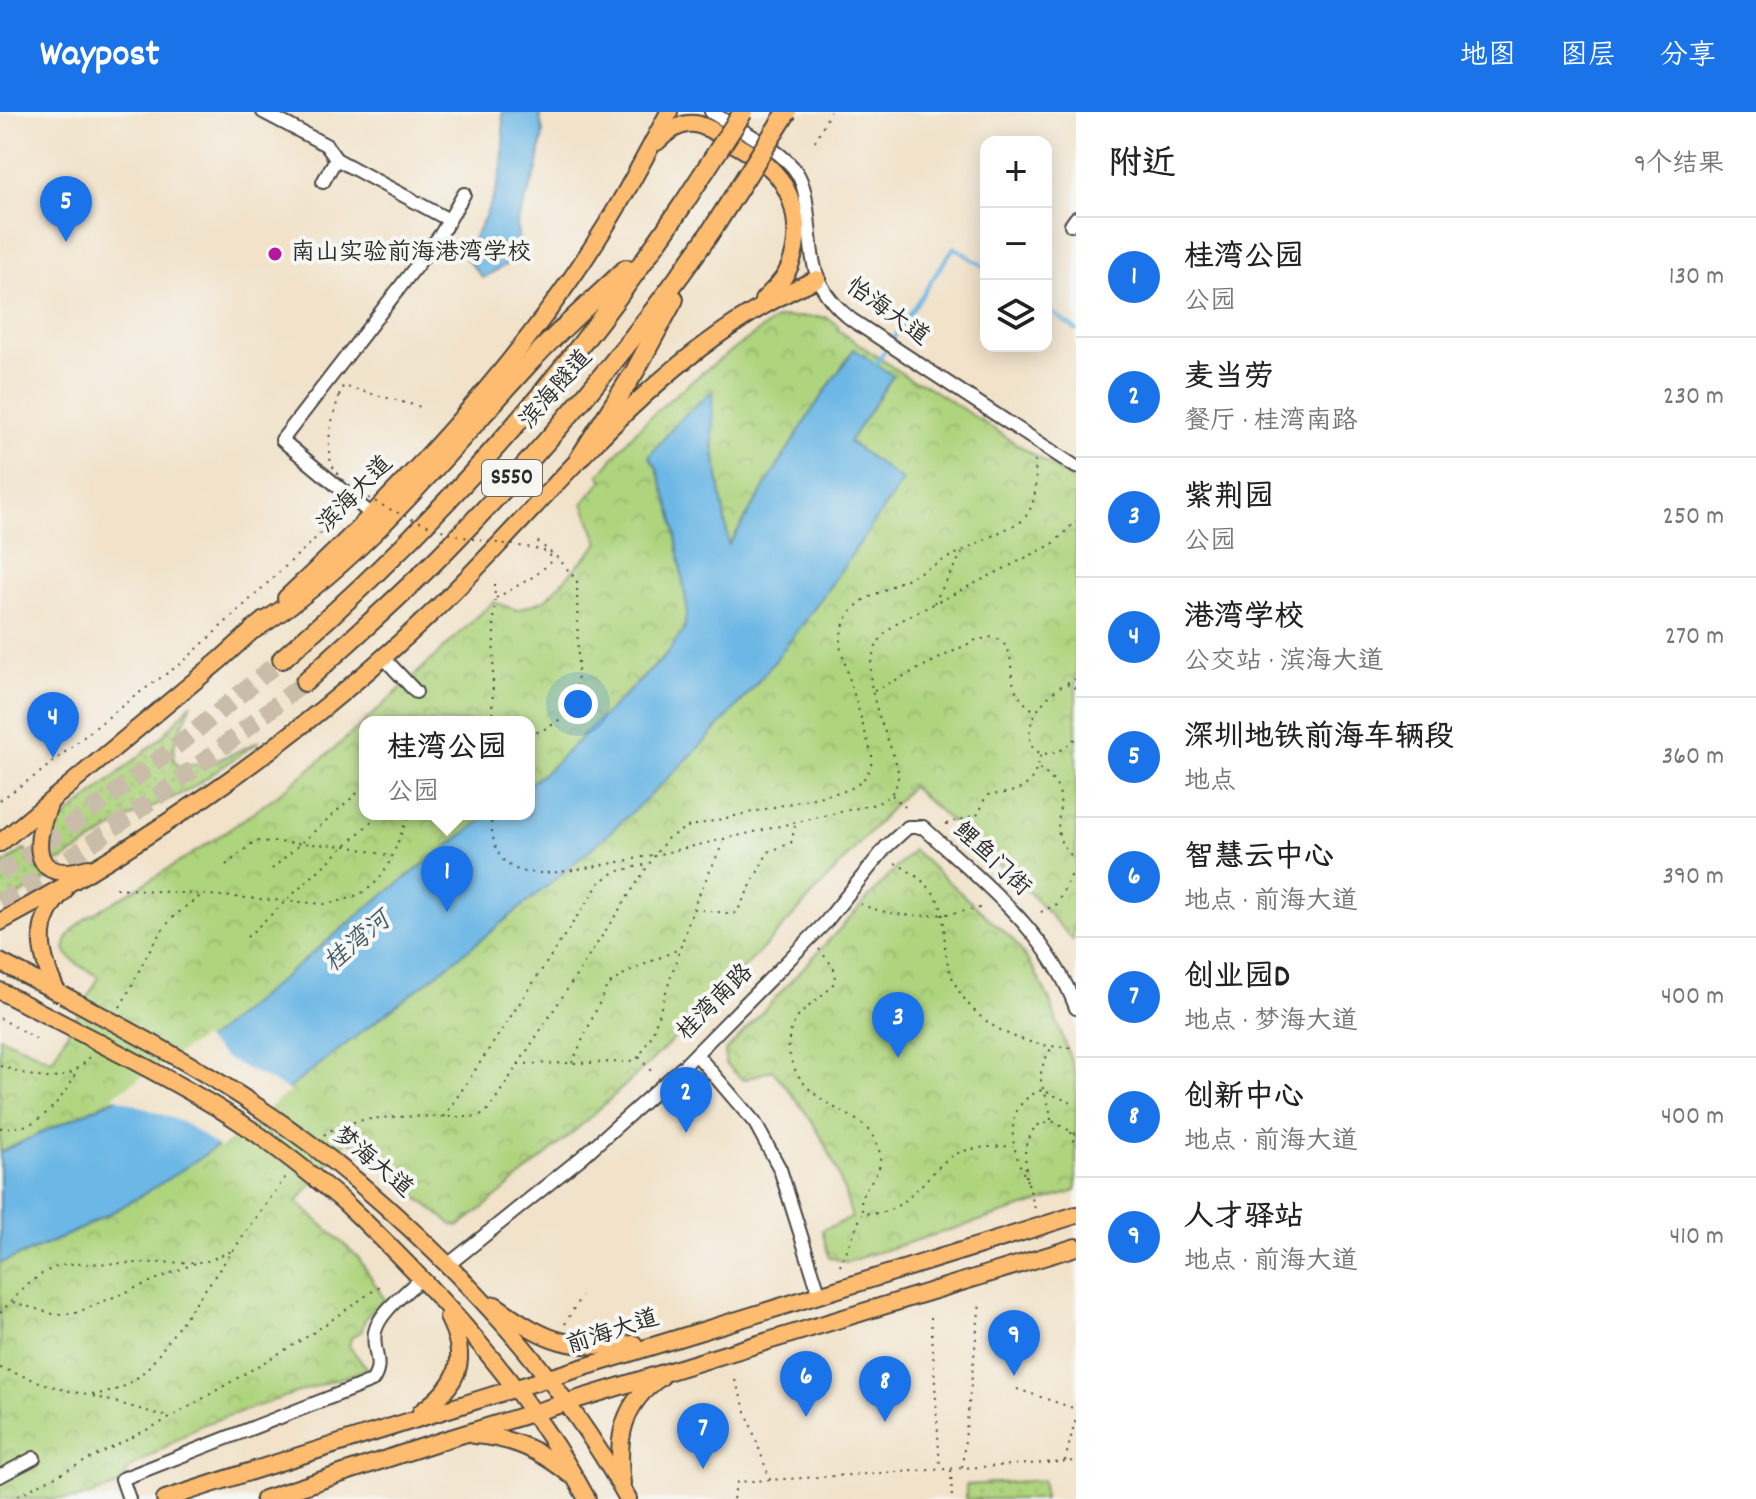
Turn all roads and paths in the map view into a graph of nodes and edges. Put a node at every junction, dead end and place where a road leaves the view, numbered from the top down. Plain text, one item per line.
1 (263, 112) edge
2 (669, 112) edge
3 (711, 112) edge
4 (743, 112) edge
5 (787, 112) edge
6 (830, 112) edge
7 (815, 141) dead end
8 (645, 157) junction
9 (336, 159) junction
10 (323, 182) dead end
11 (464, 194) dead end
12 (449, 220) junction
13 (663, 234) junction
14 (696, 254) junction
15 (817, 279) junction
16 (747, 315) junction
17 (421, 407) dead end
18 (1034, 450) dead end
19 (579, 459) junction
20 (1076, 467) edge
21 (372, 515) junction
22 (332, 516) dead end
23 (1076, 521) edge
24 (537, 541) dead end
25 (541, 547) junction
26 (963, 551) junction
27 (495, 583) dead end
28 (495, 599) junction
29 (933, 604) junction
30 (254, 629) junction
31 (383, 657) junction
32 (282, 659) tunnel mouth
33 (1076, 679) edge
34 (305, 682) tunnel mouth
35 (1066, 683) junction
36 (1076, 688) edge
37 (416, 692) dead end
38 (873, 692) junction
39 (1037, 713) junction
40 (492, 716) edge
41 (535, 733) edge
42 (1076, 737) edge
43 (1041, 753) junction
44 (1037, 768) junction
45 (359, 791) edge
46 (892, 795) junction
47 (0, 800) edge
48 (49, 803) junction
49 (905, 807) dead end
50 (373, 820) edge
51 (406, 820) edge
52 (492, 820) edge
53 (795, 824) junction
54 (946, 824) dead end
55 (923, 827) joint
56 (725, 840) junction
57 (1, 843) edge
58 (300, 844) junction
59 (347, 846) junction
60 (655, 855) junction
61 (391, 857) junction
62 (1076, 860) edge
63 (895, 863) dead end
64 (103, 864) junction
65 (650, 864) junction
66 (226, 865) dead end
67 (1076, 866) edge
68 (272, 869) dead end
69 (77, 881) junction
70 (116, 888) dead end
71 (860, 904) dead end
72 (984, 907) dead end
73 (693, 909) junction
74 (1041, 912) dead end
75 (943, 915) junction
76 (0, 922) edge
77 (247, 937) dead end
78 (680, 948) junction
79 (819, 949) dead end
80 (0, 962) edge
81 (0, 991) edge
82 (60, 993) junction
83 (0, 999) edge
84 (17, 1001) junction
85 (1075, 1004) edge
86 (0, 1018) edge
87 (38, 1040) dead end
88 (1052, 1047) junction
89 (1073, 1047) dead end
90 (696, 1054) junction
91 (639, 1057) junction
92 (517, 1064) junction
93 (571, 1064) junction
94 (77, 1070) dead end
95 (651, 1071) dead end
96 (1042, 1090) junction
97 (1076, 1105) edge
98 (444, 1118) junction
99 (1052, 1121) junction
100 (0, 1128) edge
101 (1071, 1131) junction
102 (1076, 1134) edge
103 (321, 1137) dead end
104 (1076, 1145) edge
105 (1013, 1146) junction
106 (290, 1172) dead end
107 (1027, 1181) junction
108 (1035, 1209) dead end
109 (863, 1213) junction
110 (1076, 1215) edge
111 (1076, 1247) edge
112 (233, 1251) junction
113 (199, 1262) junction
114 (449, 1264) junction
115 (840, 1266) dead end
116 (424, 1284) junction
117 (380, 1286) dead end
118 (475, 1291) junction
119 (581, 1296) dead end
120 (820, 1296) junction
121 (11, 1301) junction
122 (980, 1302) dead end
123 (0, 1313) edge
124 (931, 1317) dead end
125 (565, 1324) dead end
126 (659, 1342) junction
127 (2, 1369) edge
128 (671, 1371) junction
129 (0, 1374) edge
130 (547, 1378) junction
131 (735, 1380) dead end
132 (514, 1387) junction
133 (1017, 1389) dead end
134 (92, 1396) junction
135 (567, 1404) junction
136 (1076, 1409) edge
137 (534, 1413) junction
138 (1076, 1417) edge
139 (170, 1418) junction
140 (414, 1418) junction
141 (444, 1440) junction
142 (34, 1458) dead end
143 (1076, 1461) edge
144 (1065, 1462) junction
145 (962, 1468) junction
146 (940, 1469) junction
147 (951, 1469) junction
148 (0, 1476) edge
149 (770, 1480) junction
150 (579, 1483) junction
151 (625, 1494) edge
152 (11, 1499) edge
153 (129, 1499) edge
154 (165, 1499) edge
155 (264, 1499) edge
156 (587, 1499) edge
157 (733, 1499) edge
158 (952, 1499) edge

1 - 9 street
2 - 8 main road, 滨海大道
3 - 15 street, 怡海大道
4 - 13 highway, S550, bridge
5 - 14 highway, S550, bridge
6 - 7 path
8 - 16 main road
8 - 21 main road, 滨海大道
9 - 10 street
9 - 12 street
11 - 12 street
12 - 21 street
13 - 30 highway
13 - 32 highway, 滨海隧道 / S550
14 - 19 highway
14 - 34 highway, 滨海隧道 / S550
15 - 16 main road
15 - 20 street, 怡海大道
16 - 19 main road
17 - 25 path, bridge
18 - 26 path
19 - 31 main road
21 - 30 main road, 滨海大道
22 - 47 path
23 - 29 path
24 - 25 path
25 - 28 path, bridge
25 - 41 path
26 - 29 path
26 - 60 path
27 - 28 path
28 - 40 path
29 - 38 path
30 - 48 main road, 滨海大道
31 - 37 street
31 - 64 main road
33 - 35 path
35 - 36 path
35 - 39 path
38 - 39 path
38 - 46 path
39 - 43 path
42 - 43 path
43 - 44 path
44 - 54 path
44 - 62 path
45 - 58 path
46 - 49 path
46 - 53 path
48 - 57 main road, 滨海大道
48 - 64 main road
50 - 59 path, bridge
51 - 61 path
52 - 60 path
53 - 56 path
53 - 73 path
55 - 85 street, 鲤鱼门街
55 - 90 street, 桂湾南路
56 - 60 path
56 - 73 path
58 - 59 path
58 - 66 path
58 - 68 path
59 - 61 path
59 - 77 path, bridge
60 - 65 path
61 - 70 path
63 - 75 path
64 - 69 main road
65 - 92 path
65 - 98 path
67 - 74 path
69 - 76 main road
69 - 82 main road
71 - 75 path
72 - 75 path
73 - 78 path
75 - 88 path
78 - 91 path
78 - 93 path
79 - 109 path
80 - 82 main road, 梦海大道
81 - 84 main road, 梦海大道
82 - 114 main road, 梦海大道, bridge
83 - 84 main road
84 - 116 main road, 梦海大道, bridge
86 - 87 path
88 - 89 path
88 - 96 path
90 - 114 street, 桂湾南路
90 - 120 street
91 - 93 path
91 - 95 path
92 - 93 path
92 - 98 path
94 - 100 path
96 - 97 path
96 - 99 path
96 - 105 path
98 - 103 path
99 - 101 path
99 - 107 path
101 - 102 path
101 - 104 path
105 - 107 path
105 - 109 path
106 - 112 path
107 - 108 path
109 - 115 path
110 - 120 main road, 前海大道
111 - 128 main road
112 - 113 path
112 - 134 path
113 - 121 path
113 - 121 path
114 - 118 main road, 梦海大道
116 - 132 main road, 梦海大道
116 - 140 main road
116 - 153 street
117 - 139 path
118 - 126 main road
118 - 130 main road, 梦海大道
119 - 125 path
120 - 126 main road, 前海大道
121 - 123 path
122 - 145 path
124 - 146 path
126 - 130 main road, 前海大道
127 - 129 path
127 - 134 path
128 - 135 main road
128 - 151 main road
130 - 132 main road, 前海大道
130 - 135 main road, 梦海大道
131 - 149 path
132 - 137 main road, 梦海大道
132 - 140 main road, 前海大道
133 - 136 path
134 - 139 path
135 - 137 main road
135 - 151 main road, 梦海大道
137 - 141 main road
137 - 150 main road, 梦海大道
138 - 144 path
139 - 152 path
140 - 154 main road, 前海大道
141 - 150 main road
141 - 155 main road
142 - 148 street
143 - 144 path
144 - 145 path
145 - 147 path
146 - 147 path
146 - 149 path
147 - 158 path
149 - 157 path
150 - 156 main road, 梦海大道

